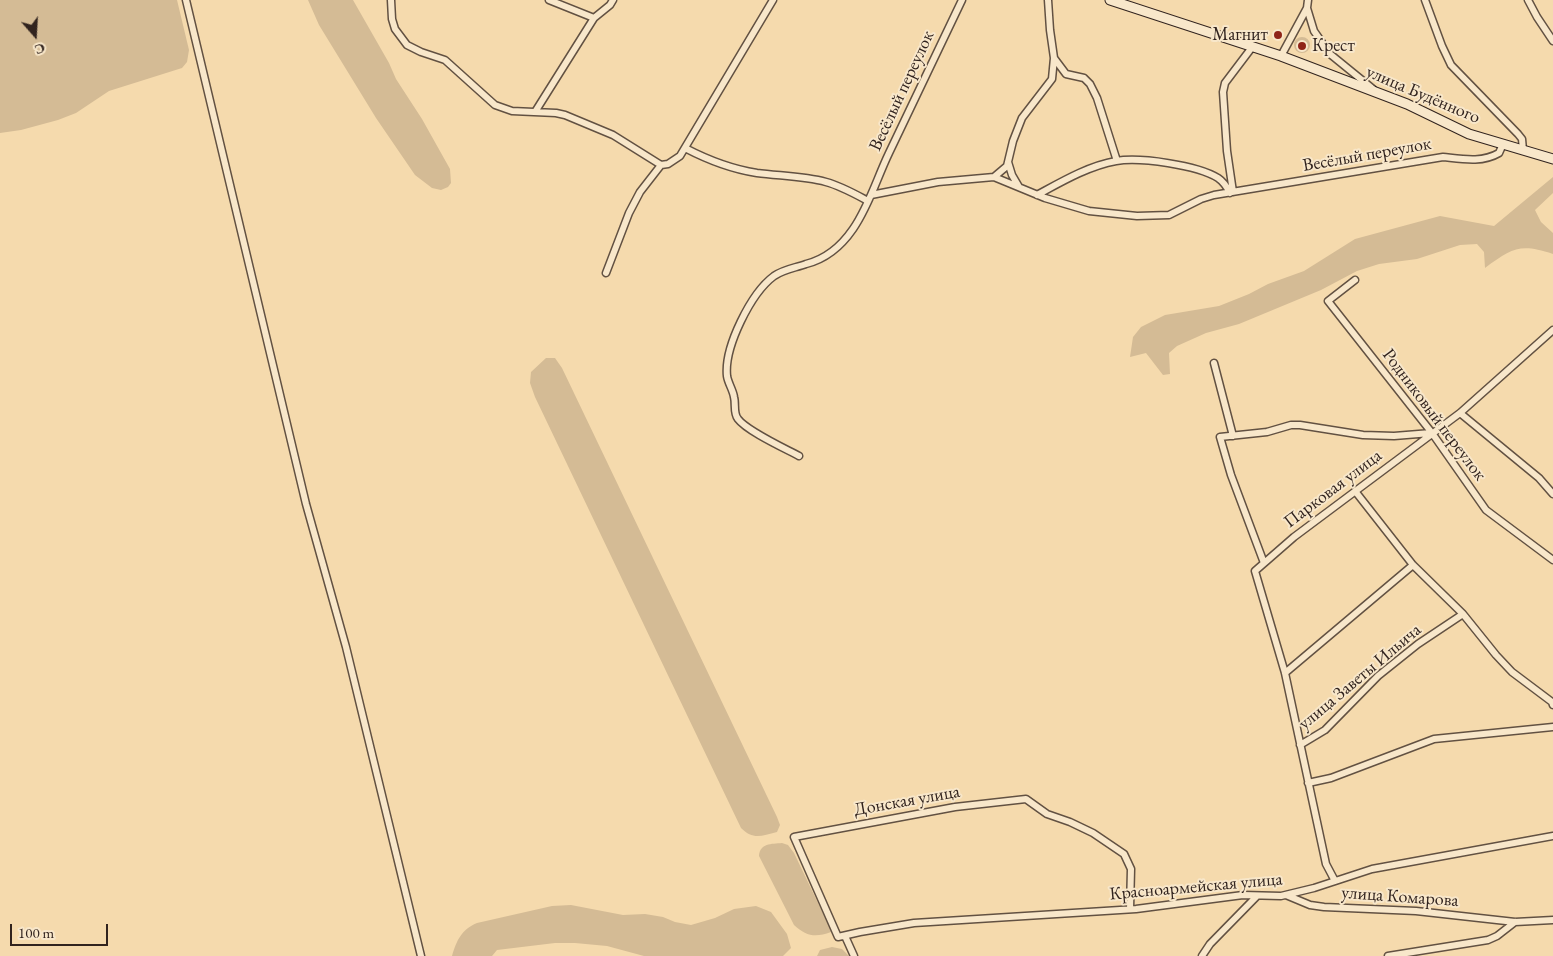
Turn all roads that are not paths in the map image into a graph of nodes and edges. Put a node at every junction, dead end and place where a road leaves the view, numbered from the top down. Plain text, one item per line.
1 (186, 0) edge
2 (391, 0) edge
3 (549, 0) edge
4 (613, 0) edge
5 (773, 0) edge
6 (962, 0) edge
7 (1048, 0) edge
8 (1110, 0) edge
9 (1308, 0) edge
10 (1425, 0) edge
11 (1528, 0) edge
12 (1307, 8) junction
13 (594, 18) junction
14 (1553, 41) edge
15 (1253, 46) junction
16 (1281, 56) junction
17 (1054, 58) junction
18 (1378, 93) junction
19 (534, 112) junction
20 (1503, 144) junction
21 (685, 148) junction
22 (1523, 150) junction
23 (1553, 159) edge
24 (1117, 161) junction
25 (1008, 162) junction
26 (661, 165) junction
27 (994, 177) junction
28 (1020, 188) junction
29 (1232, 193) junction
30 (1037, 195) junction
31 (870, 198) junction
32 (606, 273) dead end
33 (1355, 280) dead end
34 (1553, 330) edge
35 (1214, 363) dead end
36 (1460, 413) junction
37 (1432, 433) junction
38 (1233, 436) junction
39 (799, 456) dead end
40 (1355, 491) junction
41 (1553, 494) edge
42 (1553, 560) edge
43 (1264, 563) junction
44 (1413, 565) junction
45 (1463, 614) junction
46 (1285, 673) junction
47 (1553, 705) edge
48 (1553, 727) edge
49 (1300, 745) junction
50 (1308, 783) junction
51 (1553, 836) edge
52 (1335, 881) junction
53 (1285, 895) junction
54 (1257, 896) junction
55 (1130, 909) junction
56 (1553, 920) edge
57 (1515, 922) junction
58 (841, 936) junction
59 (421, 956) edge
60 (854, 956) edge
61 (1202, 956) edge
62 (1388, 956) edge

1 - 59 street
2 - 19 street
3 - 13 street
4 - 13 street
5 - 21 street
6 - 31 street, Весёлый переулок
7 - 17 street
8 - 15 main road, улица Будённого
9 - 12 street
10 - 22 street
11 - 14 street
12 - 16 street
12 - 18 street
13 - 19 street
15 - 16 main road, улица Будённого
15 - 29 street
16 - 18 main road, улица Будённого
17 - 24 street
17 - 25 street
18 - 20 main road, улица Будённого
19 - 26 street
20 - 22 main road, улица Будённого
20 - 29 street, Весёлый переулок
21 - 26 street
21 - 31 street
22 - 23 main road, улица Будённого
24 - 29 street
24 - 30 street
25 - 27 street
25 - 28 street
26 - 32 street
27 - 28 street, Весёлый переулок
27 - 31 street, Весёлый переулок
28 - 30 street, Весёлый переулок
29 - 30 street, Весёлый переулок
31 - 39 street, Весёлый переулок
33 - 37 street, Родниковый переулок
34 - 36 street, Парковая улица
35 - 38 street
36 - 37 street, Парковая улица
36 - 41 street
37 - 38 street, Парковая улица
37 - 40 street, Парковая улица
37 - 42 street, Родниковый переулок
38 - 43 street, Парковая улица
40 - 43 street, Парковая улица
40 - 44 street
43 - 46 street, Парковая улица
44 - 45 street
44 - 46 street
45 - 47 street
45 - 49 street, улица Заветы Ильича
46 - 49 street
48 - 50 street
49 - 50 street
50 - 52 street
51 - 52 street, Красноармейская улица
52 - 53 street, Красноармейская улица
53 - 54 street, Красноармейская улица
53 - 57 street, улица Комарова
54 - 55 street, Красноармейская улица
54 - 61 street
55 - 58 street, Красноармейская улица
55 - 58 street, Донская улица
56 - 57 street, улица Комарова
57 - 62 street
58 - 60 street

